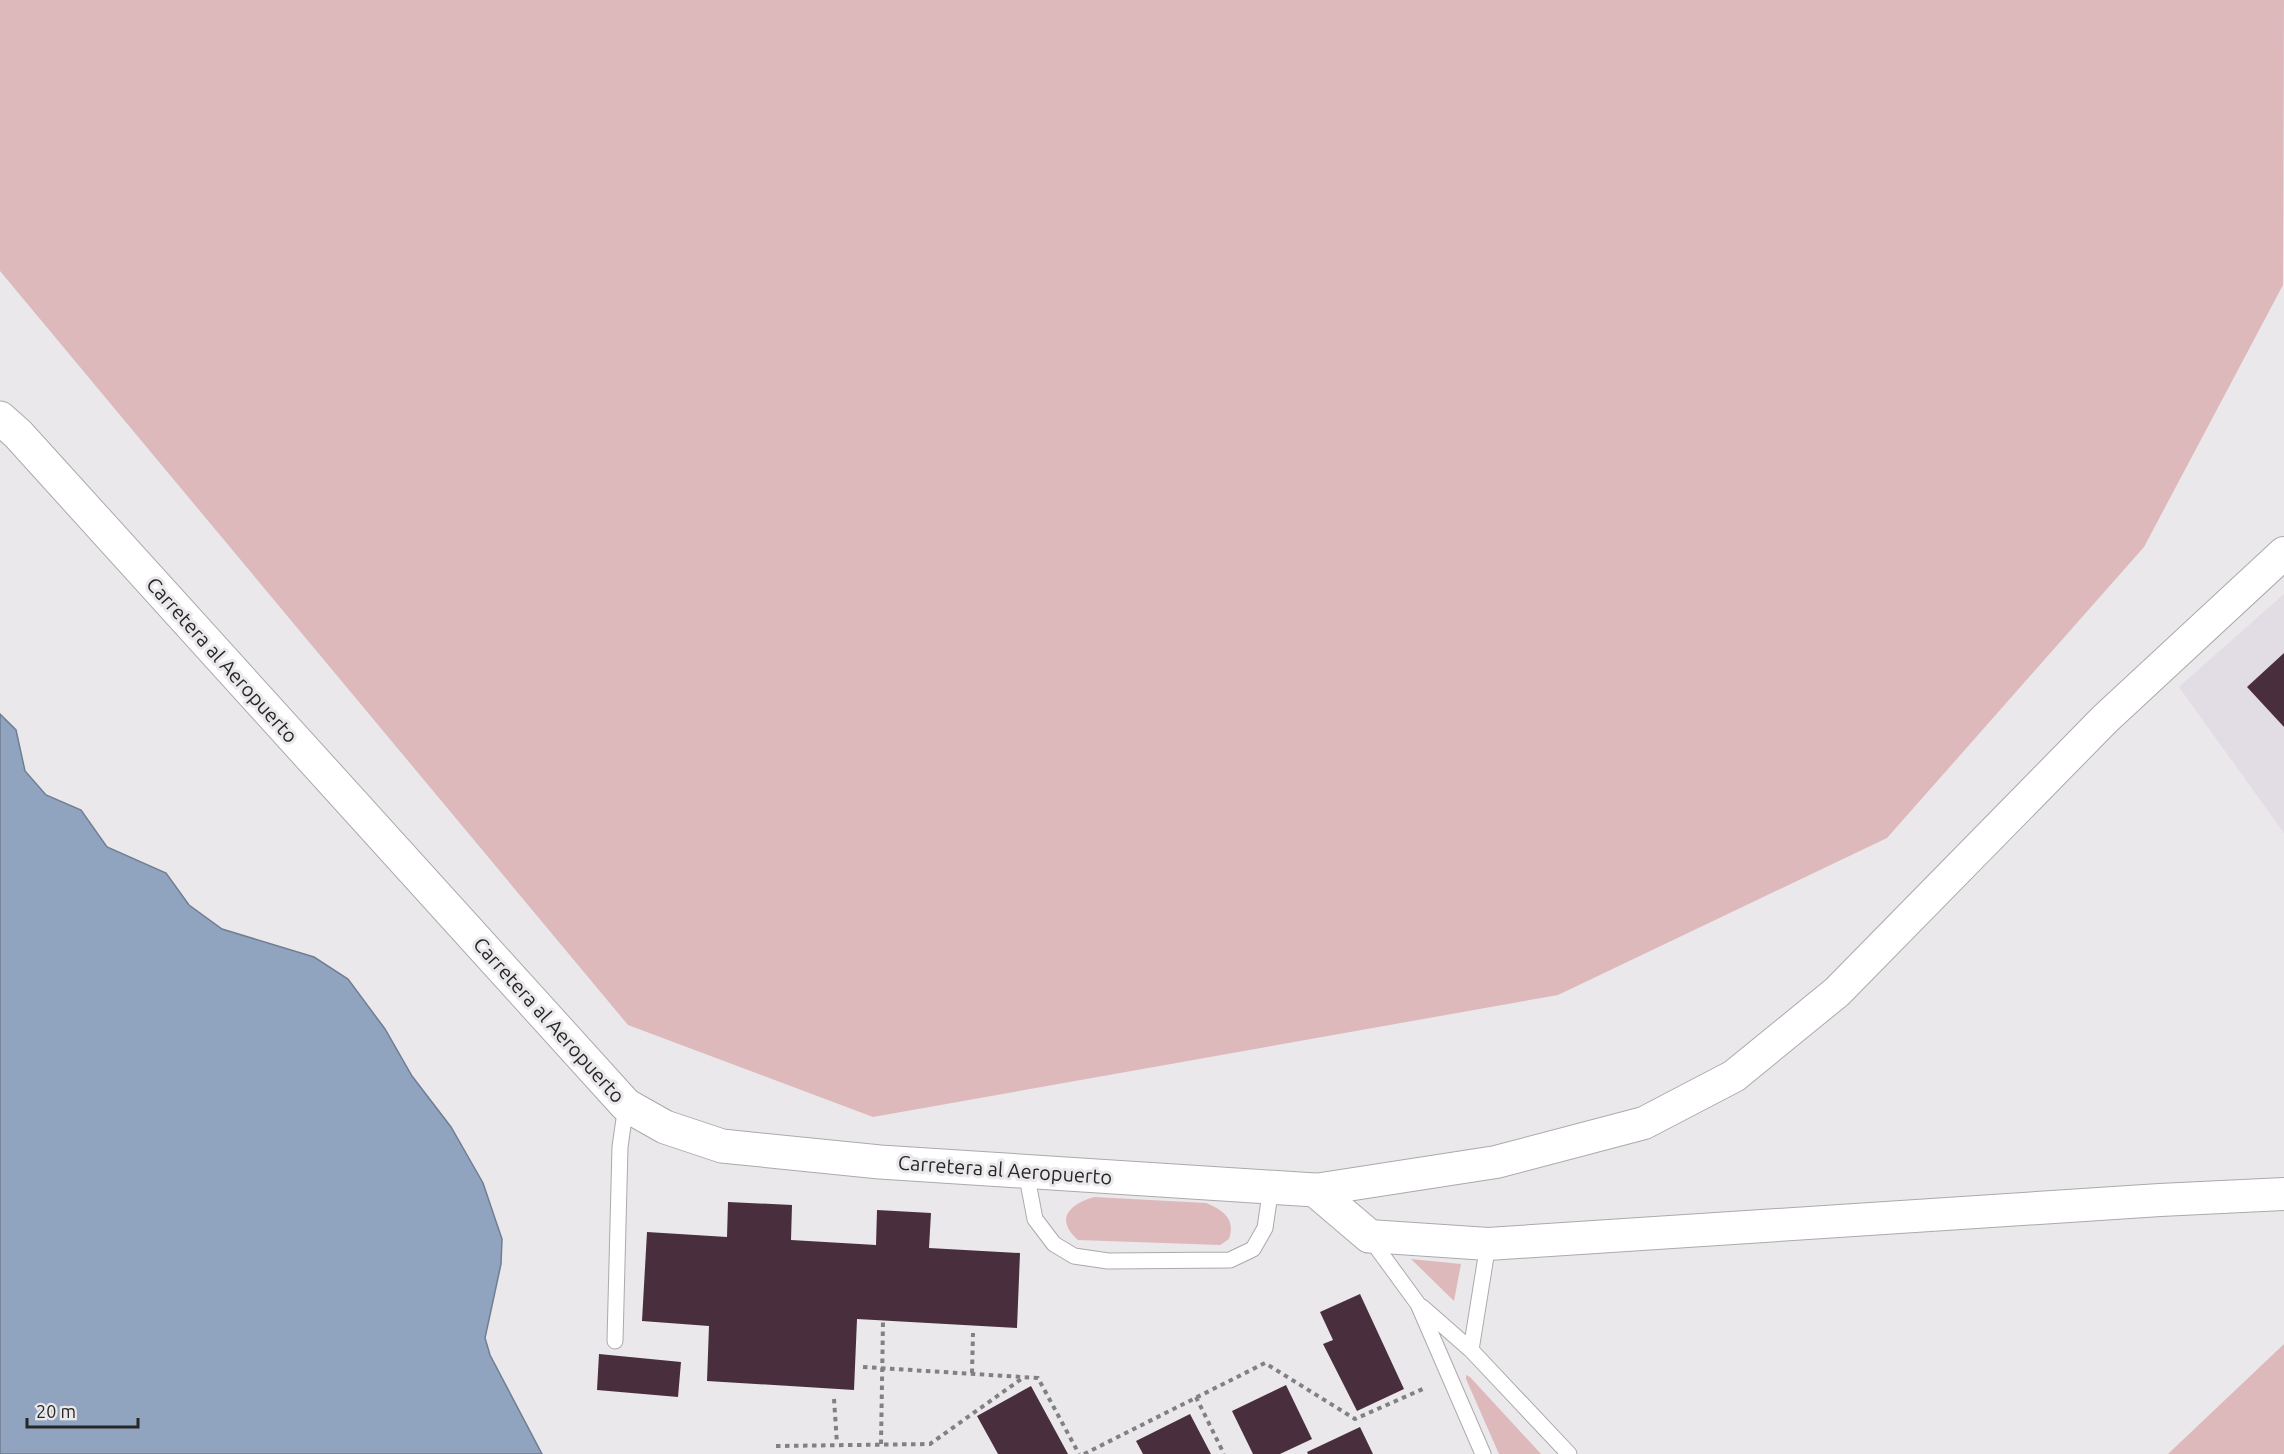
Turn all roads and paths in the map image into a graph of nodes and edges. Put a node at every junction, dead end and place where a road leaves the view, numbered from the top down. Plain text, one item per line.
1 (0, 418) edge
2 (2284, 553) edge
3 (626, 1105) junction
4 (1026, 1172) junction
5 (1272, 1187) junction
6 (1315, 1190) junction
7 (2284, 1194) edge
8 (1369, 1236) junction
9 (1488, 1244) junction
10 (1418, 1304) junction
11 (883, 1321) dead end
12 (973, 1333) dead end
13 (615, 1341) dead end
14 (1471, 1350) junction
15 (863, 1367) dead end
16 (882, 1367) junction
17 (972, 1373) junction
18 (1024, 1377) junction
19 (1449, 1377) junction
20 (1196, 1397) junction
21 (834, 1399) dead end
22 (837, 1444) junction
23 (880, 1444) junction
24 (776, 1446) dead end
25 (1079, 1454) edge
26 (1084, 1454) edge
27 (1224, 1454) edge
28 (1482, 1454) edge
29 (1569, 1454) edge

1 - 3 main road, Carretera al Aeropuerto
2 - 6 street
3 - 4 main road, Carretera al Aeropuerto
3 - 13 lane
4 - 5 main road, Carretera al Aeropuerto
4 - 5 lane
5 - 6 main road, Carretera al Aeropuerto
6 - 8 main road
7 - 9 street
8 - 9 street
8 - 10 lane
9 - 14 lane
10 - 14 lane
10 - 19 lane
11 - 16 path
12 - 17 path
14 - 29 lane
15 - 16 path
16 - 17 path
16 - 23 path
17 - 18 path
18 - 23 path
18 - 25 path
19 - 20 path
19 - 28 lane
20 - 26 path
20 - 27 path
21 - 22 path
22 - 23 path
22 - 24 path

